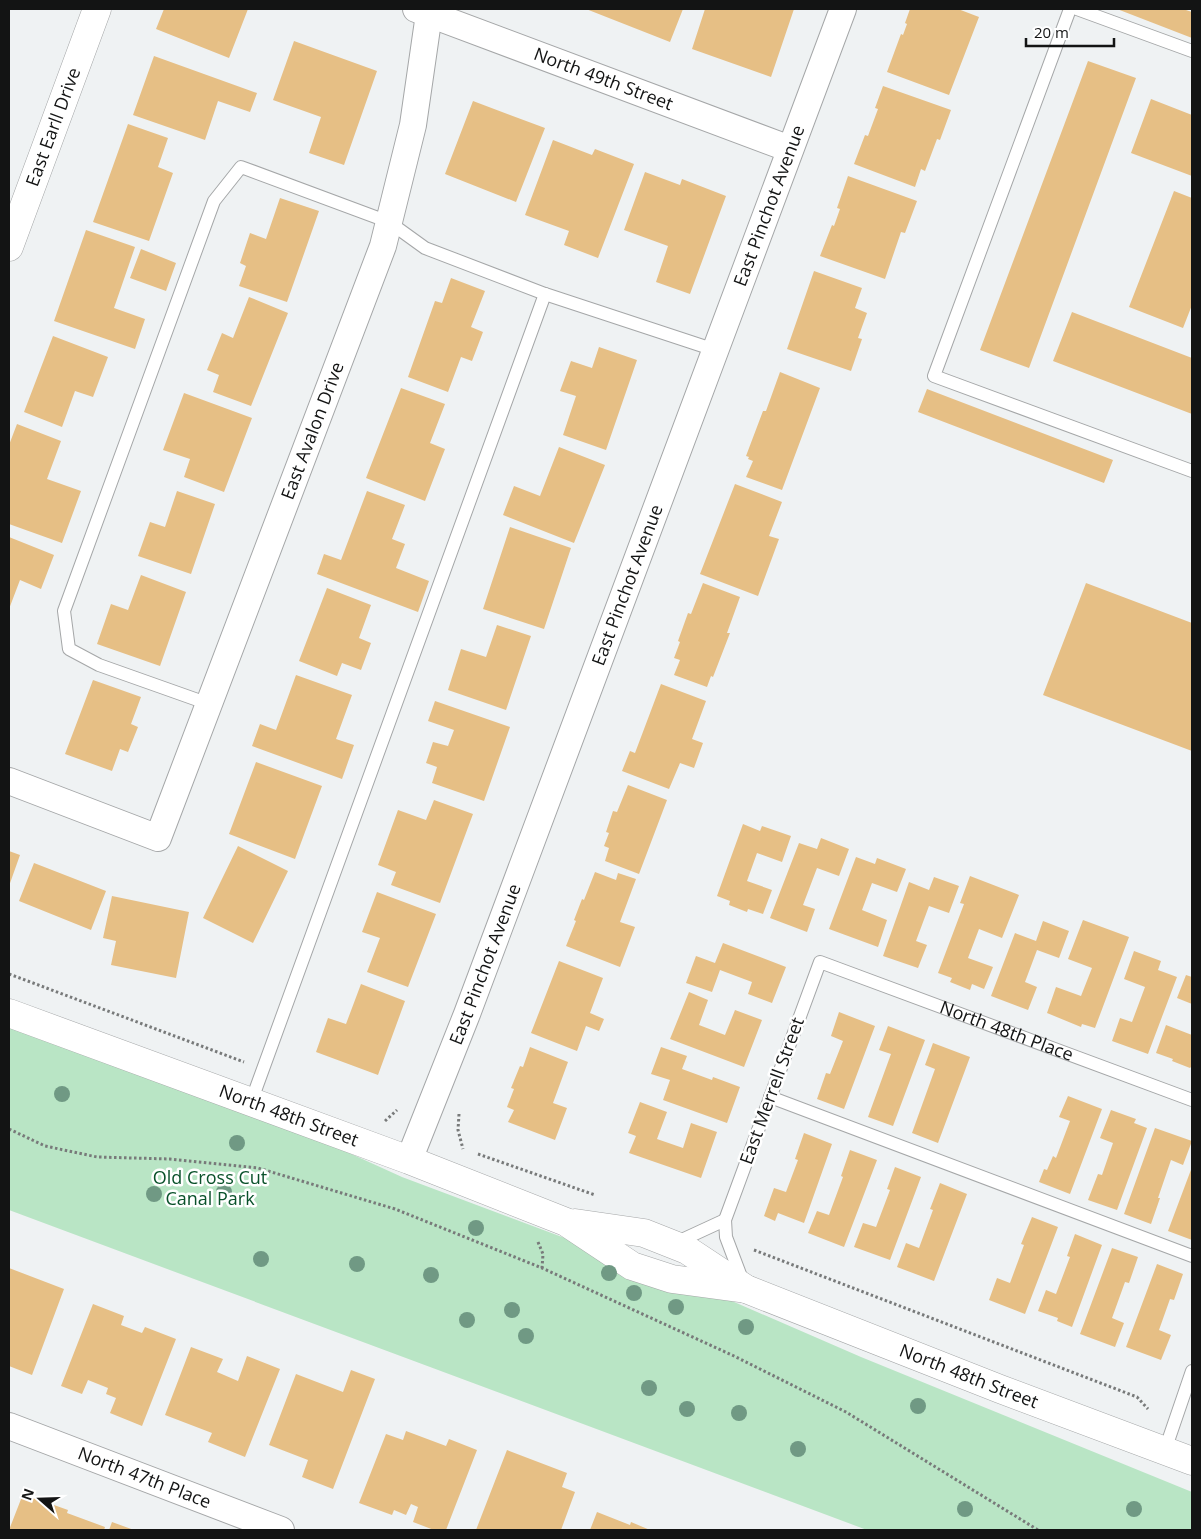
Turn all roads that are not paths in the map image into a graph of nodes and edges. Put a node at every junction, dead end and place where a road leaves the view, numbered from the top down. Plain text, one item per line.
1 (97, 9) edge
2 (843, 9) edge
3 (1070, 9) edge
4 (1077, 9) edge
5 (423, 11) edge
6 (1192, 51) edge
7 (790, 149) junction
8 (389, 222) junction
9 (9, 247) edge
10 (545, 294) junction
11 (715, 350) junction
12 (1192, 471) edge
13 (209, 704) junction
14 (9, 781) edge
15 (820, 962) joint
16 (9, 1013) edge
17 (770, 1097) junction
18 (1192, 1100) edge
19 (251, 1102) junction
20 (410, 1160) junction
21 (725, 1220) junction
22 (566, 1222) junction
23 (672, 1244) junction
24 (1192, 1256) edge
25 (746, 1289) junction
26 (1192, 1371) edge
27 (9, 1426) edge
28 (1165, 1450) junction
29 (1192, 1460) edge
30 (281, 1530) edge

1 - 9 street, East Earll Drive
2 - 7 street, East Pinchot Avenue
3 - 12 lane
4 - 6 lane
5 - 7 street, North 49th Street
5 - 8 street, East Avalon Drive
7 - 11 street, East Pinchot Avenue
8 - 10 lane
8 - 13 street, East Avalon Drive
8 - 13 lane
10 - 11 lane
10 - 19 lane
11 - 20 street, East Pinchot Avenue
13 - 14 street, East Avalon Drive
15 - 17 lane, East Merrell Street
15 - 18 lane, North 48th Place
16 - 19 street, North 48th Street
17 - 21 lane, East Merrell Street
17 - 24 lane
19 - 20 street, North 48th Street
20 - 22 street, North 48th Street
21 - 23 lane
21 - 25 lane, East Merrell Street
22 - 23 street, North 48th Street
22 - 25 street, North 48th Street
23 - 25 street, North 48th Street
25 - 28 street, North 48th Street
26 - 28 lane
27 - 30 street, North 47th Place
28 - 29 street, North 48th Street

